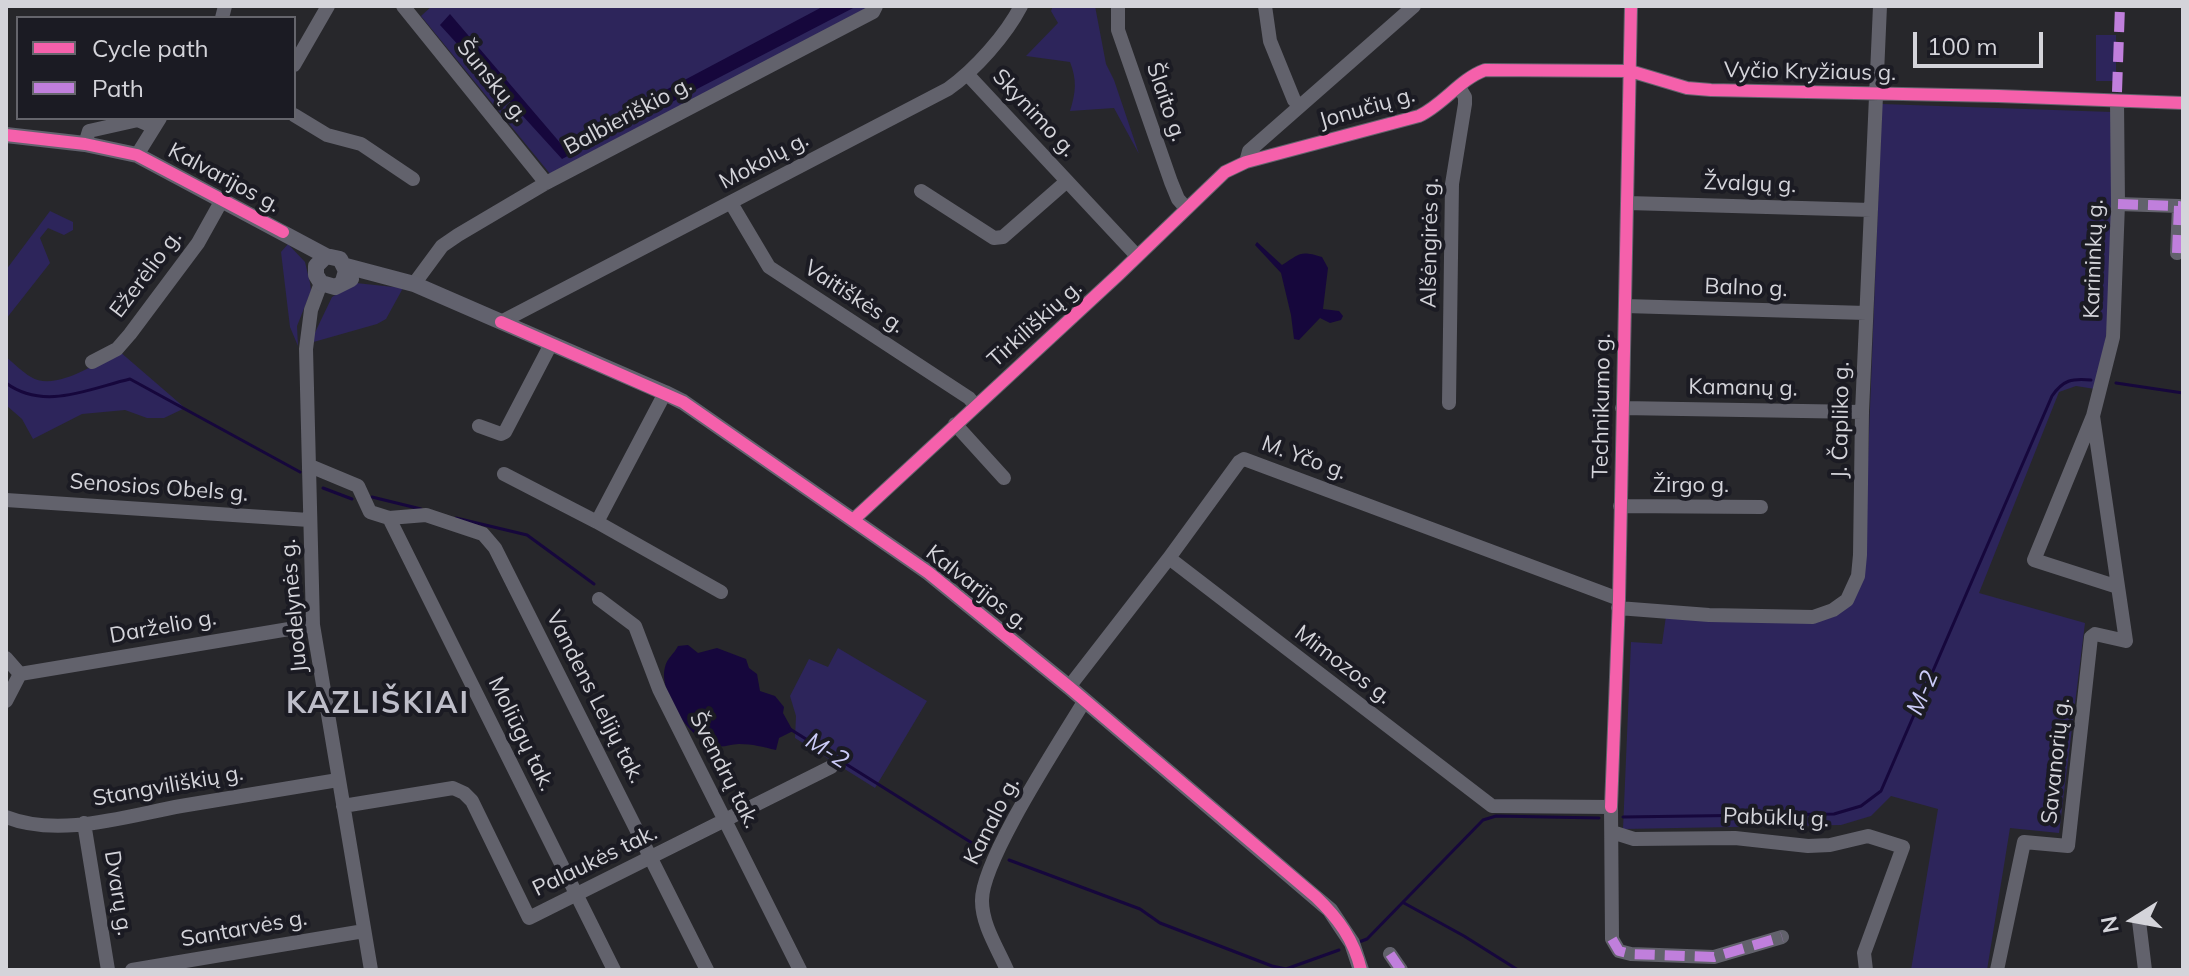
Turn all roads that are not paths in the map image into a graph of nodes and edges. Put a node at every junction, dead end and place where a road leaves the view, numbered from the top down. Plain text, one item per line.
1 (328, 6) edge
2 (403, 6) edge
3 (876, 6) edge
4 (1021, 6) edge
5 (1118, 6) edge
6 (1265, 6) edge
7 (1414, 6) edge
8 (1631, 6) edge
9 (1880, 6) edge
10 (296, 62) edge
11 (1630, 71) junction
12 (968, 75) junction
13 (1459, 87) junction
14 (1877, 94) junction
15 (2117, 101) junction
16 (2183, 103) edge
17 (1299, 105) junction
18 (296, 116) edge
19 (157, 122) edge
20 (6, 135) edge
21 (85, 144) junction
22 (137, 155) junction
23 (1246, 162) junction
24 (413, 179) dead end
25 (1067, 181) junction
26 (546, 183) junction
27 (921, 191) dead end
28 (222, 200) junction
29 (731, 203) junction
30 (1628, 203) junction
31 (2118, 204) junction
32 (1186, 208) junction
33 (1871, 210) junction
34 (2177, 253) dead end
35 (1137, 256) junction
36 (321, 261) junction
37 (335, 279) junction
38 (414, 284) junction
39 (1625, 306) junction
40 (1866, 313) junction
41 (501, 322) junction
42 (551, 344) junction
43 (92, 362) dead end
44 (665, 393) junction
45 (1449, 403) dead end
46 (975, 405) junction
47 (1622, 408) junction
48 (1862, 412) junction
49 (2093, 416) junction
50 (955, 424) junction
51 (479, 426) dead end
52 (310, 466) junction
53 (504, 474) dead end
54 (1004, 478) dead end
55 (6, 500) edge
56 (1620, 506) junction
57 (1761, 507) dead end
58 (389, 518) junction
59 (309, 520) junction
60 (853, 520) junction
61 (597, 522) junction
62 (1169, 558) junction
63 (2118, 587) junction
64 (721, 592) dead end
65 (599, 599) dead end
66 (1618, 604) junction
67 (313, 625) junction
68 (6, 658) edge
69 (20, 674) junction
70 (1069, 687) junction
71 (1085, 700) junction
72 (6, 701) edge
73 (831, 767) dead end
74 (338, 780) junction
75 (343, 806) junction
76 (1611, 807) junction
77 (6, 817) edge
78 (725, 821) junction
79 (84, 823) junction
80 (1612, 832) junction
81 (651, 858) junction
82 (577, 896) junction
83 (2139, 921) dead end
84 (364, 931) junction
85 (1782, 937) dead end
86 (1390, 954) dead end
87 (1646, 963) edge
88 (108, 970) edge
89 (132, 970) edge
90 (371, 970) edge
91 (614, 970) edge
92 (707, 970) edge
93 (800, 970) edge
94 (1007, 970) edge
95 (1361, 970) edge
96 (1401, 970) edge
97 (1866, 970) edge
98 (1997, 970) edge
99 (2145, 970) edge

1 - 10 street
2 - 26 street, Šunskų g.
3 - 26 street, Balbieriškio g.
4 - 12 street, Mokolų g.
5 - 32 street, Šlaito g.
6 - 17 street
7 - 17 street, Tirkiliškių g.
8 - 11 street, Technikumo g.
9 - 14 street, J. Čapliko g.
11 - 13 street, Jonučių g.
11 - 14 street, Vyčio Kryžiaus g.
11 - 30 street, Technikumo g.
12 - 25 street, Skynimo g.
12 - 29 street, Mokolų g.
13 - 23 street, Jonučių g.
13 - 45 street, Alšėngirės g.
14 - 15 street, Vyčio Kryžiaus g.
14 - 33 street, J. Čapliko g.
15 - 16 street, Vyčio Kryžiaus g.
15 - 31 street, Karininkų g.
17 - 23 street, Tirkiliškių g.
18 - 24 street
19 - 21 street
19 - 22 street
20 - 21 main road, Kalvarijos g.
21 - 22 main road, Kalvarijos g.
22 - 28 main road, Kalvarijos g.
23 - 32 street, Tirkiliškių g.
25 - 27 street, Skynimo g.
25 - 35 street, Skynimo g.
26 - 38 street, Balbieriškio g.
28 - 36 main road, Kalvarijos g.
28 - 43 street, Ežerėlio g.
29 - 41 street, Mokolų g.
29 - 46 street, Vaitiškės g.
30 - 33 street, Žvalgų g.
30 - 39 street, Technikumo g.
31 - 34 street
31 - 49 street, Karininkų g.
32 - 35 street, Tirkiliškių g.
33 - 40 street, J. Čapliko g.
35 - 46 street, Tirkiliškių g.
36 - 37 main road
36 - 37 main road, Kalvarijos g.
37 - 38 main road, Kalvarijos g.
37 - 52 street, Juodelynės g.
38 - 41 main road, Kalvarijos g.
39 - 40 street, Balno g.
39 - 47 street, Technikumo g.
40 - 48 street, J. Čapliko g.
41 - 42 main road, Kalvarijos g.
42 - 44 main road, Kalvarijos g.
42 - 51 street
44 - 60 main road, Kalvarijos g.
44 - 61 street
46 - 50 street, Tirkiliškių g.
47 - 48 street, Kamanų g.
47 - 56 street, Technikumo g.
48 - 66 street, J. Čapliko g.
49 - 63 street
49 - 63 street
50 - 54 street
50 - 60 street, Tirkiliškių g.
52 - 58 street
52 - 59 street, Juodelynės g.
53 - 61 street
55 - 59 street, Senosios Obels g.
56 - 57 street, Žirgo g.
56 - 66 street, Technikumo g.
58 - 81 street, Vandens Lelijų tak.
58 - 82 street, Moliūgų tak.
59 - 67 street, Juodelynės g.
60 - 70 main road, Kalvarijos g.
61 - 64 street
62 - 66 street, M. Yčo g.
62 - 70 street, M. Yčo g.
62 - 76 street, Mimozos g.
63 - 98 street, Savanorių g.
65 - 78 street, Švendrų tak.
66 - 76 street, Technikumo g.
67 - 69 street, Darželio g.
67 - 74 street, Juodelynės g.
68 - 69 street
69 - 72 street
70 - 71 main road, Kalvarijos g.
71 - 94 street, Kanalo g.
71 - 95 main road, Kalvarijos g.
73 - 78 street, Palaukės tak.
74 - 75 street, Juodelynės g.
74 - 79 street, Stangviliškių g.
75 - 82 street, Palaukės tak.
75 - 84 street, Juodelynės g.
76 - 80 street, Technikumo g.
77 - 79 street, Stangviliškių g.
78 - 81 street, Palaukės tak.
78 - 93 street, Švendrų tak.
79 - 88 street, Dvarų g.
80 - 87 street, Technikumo g.
80 - 97 street, Pabūklų g.
81 - 82 street, Palaukės tak.
81 - 92 street, Vandens Lelijų tak.
82 - 91 street, Moliūgų tak.
83 - 99 street
84 - 89 street, Santarvės g.
84 - 90 street, Juodelynės g.
85 - 87 street
86 - 96 street

